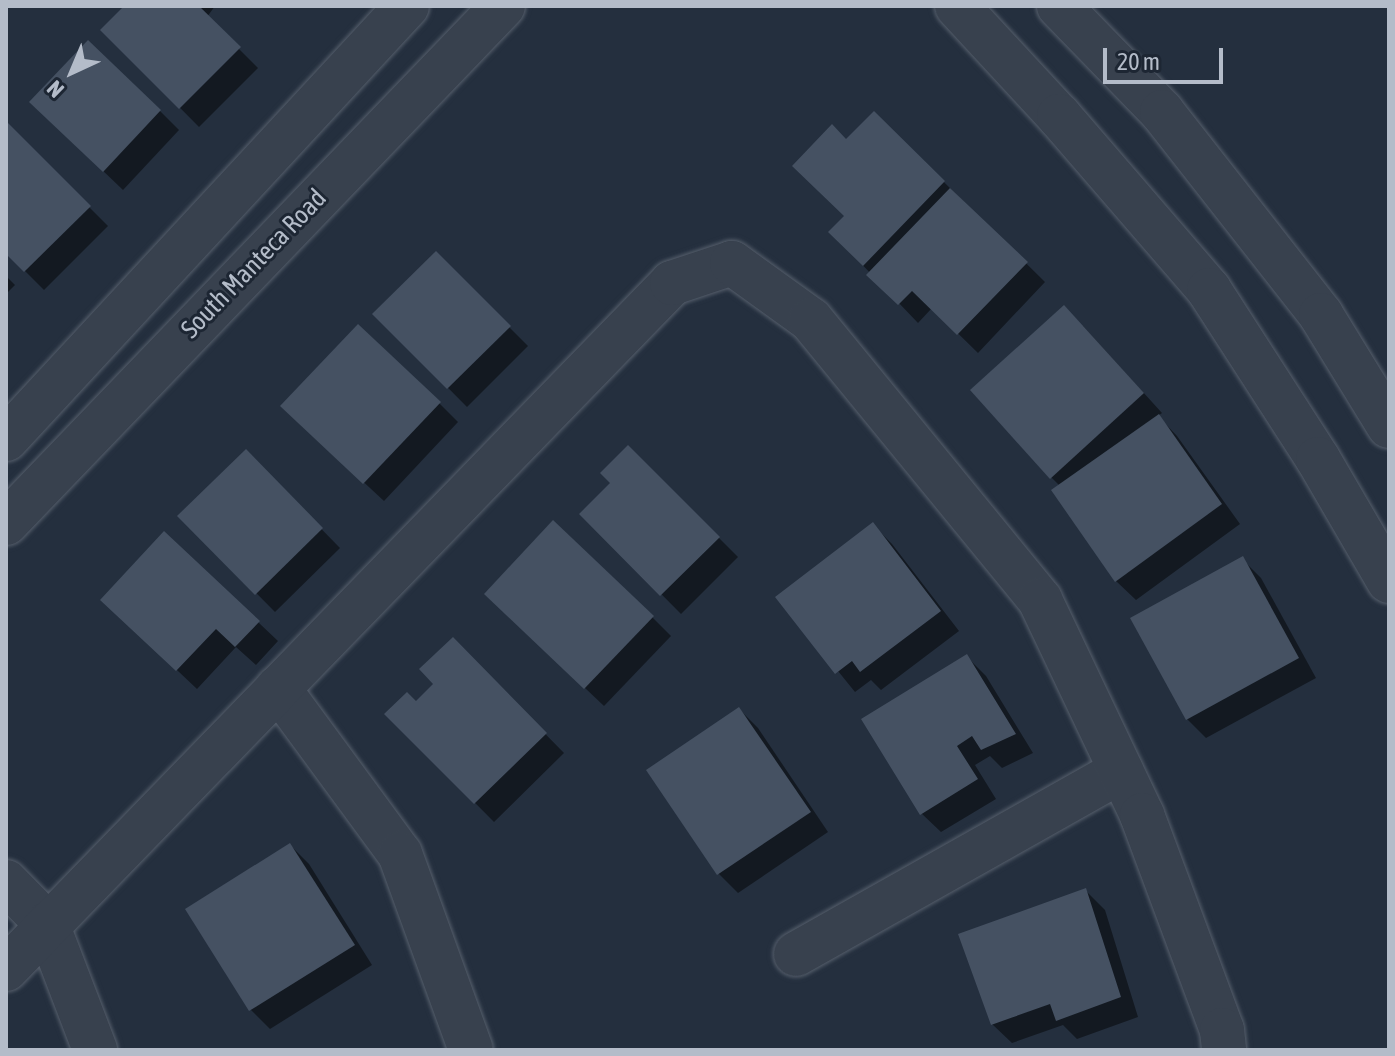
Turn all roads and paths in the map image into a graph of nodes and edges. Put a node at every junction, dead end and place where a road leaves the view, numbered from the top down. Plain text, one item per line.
1 (407, 6) edge
2 (503, 6) edge
3 (957, 6) edge
4 (1059, 6) edge
5 (1389, 426) edge
6 (6, 439) edge
7 (6, 523) edge
8 (1389, 581) edge
9 (278, 688) junction
10 (1121, 771) junction
11 (6, 882) edge
12 (47, 924) junction
13 (796, 954) dead end
14 (9, 960) edge
15 (74, 998) junction
16 (95, 1050) edge
17 (471, 1050) edge
18 (1224, 1050) edge

1 - 6 street
2 - 7 street, South Manteca Road
3 - 8 street
4 - 5 street
9 - 10 street
9 - 12 street
9 - 17 street
10 - 13 street
10 - 18 street
11 - 12 street
12 - 14 street
12 - 15 street
14 - 15 street
15 - 16 street

